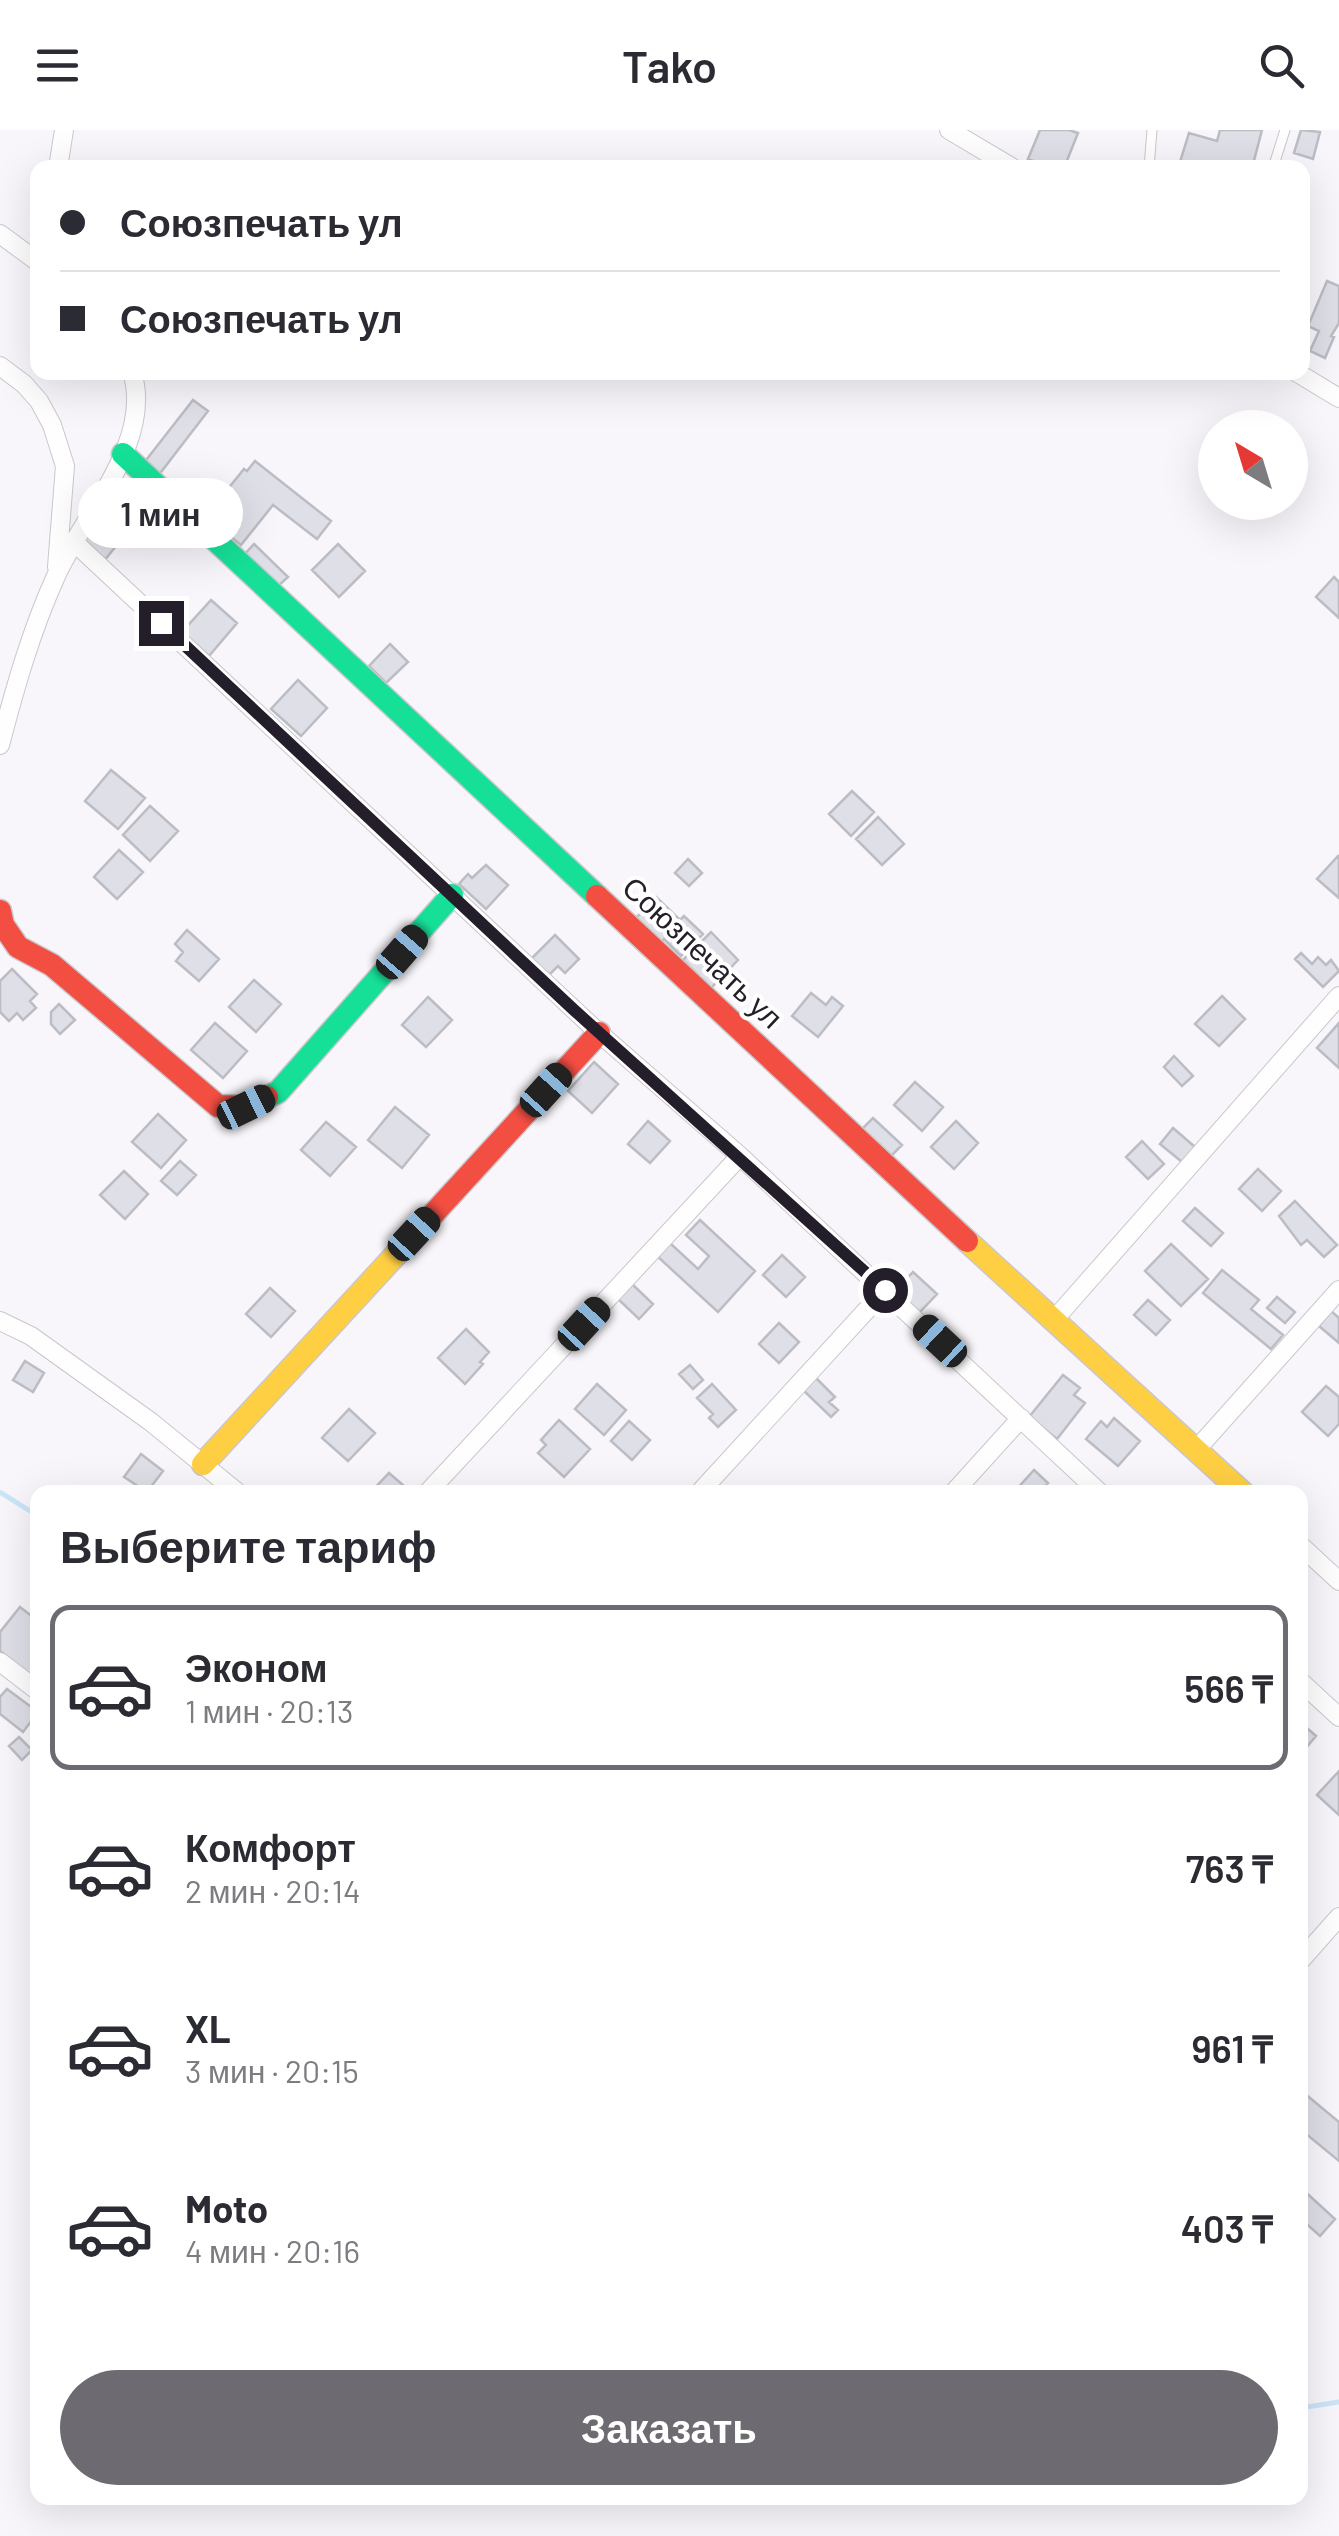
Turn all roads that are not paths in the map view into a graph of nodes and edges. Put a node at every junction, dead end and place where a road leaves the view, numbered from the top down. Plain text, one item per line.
1 (64, 130) edge
2 (950, 130) edge
3 (1152, 130) edge
4 (1285, 130) edge
5 (59, 160) edge
6 (1000, 160) edge
7 (1150, 160) edge
8 (1275, 160) edge
9 (0, 234) edge
10 (30, 256) edge
11 (0, 366) edge
12 (135, 380) edge
13 (1309, 380) edge
14 (1339, 398) edge
15 (123, 454) junction
16 (74, 542) junction
17 (56, 574) junction
18 (0, 746) edge
19 (452, 896) junction
20 (0, 911) edge
21 (1339, 996) edge
22 (599, 1033) junction
23 (740, 1156) junction
24 (885, 1290) junction
25 (1339, 1290) edge
26 (0, 1320) edge
27 (1052, 1321) junction
28 (1021, 1418) junction
29 (1196, 1450) junction
30 (204, 1464) junction
31 (229, 1485) edge
32 (434, 1485) edge
33 (706, 1485) edge
34 (960, 1485) edge
35 (1092, 1485) edge
36 (1234, 1485) edge
37 (1308, 1553) edge
38 (1338, 1579) edge
39 (0, 1662) edge
40 (30, 1685) edge
41 (1308, 1688) edge
42 (1339, 1717) edge
43 (1339, 1917) edge
44 (1308, 1952) edge

1 - 5 street
2 - 6 street
3 - 7 lane
4 - 8 lane
9 - 10 street
11 - 17 street
12 - 15 street
13 - 14 street
15 - 16 street
15 - 27 street, Союзпечать ул
16 - 17 street
16 - 19 street
17 - 18 street
19 - 20 street
19 - 22 street
21 - 27 street
22 - 23 street
22 - 30 street
23 - 24 street
23 - 32 street
24 - 28 street
24 - 33 street
25 - 29 street
26 - 30 street
27 - 29 street, Союзпечать ул
28 - 34 street
28 - 35 street
29 - 36 street, Союзпечать ул
30 - 31 street
37 - 38 street
39 - 40 street
41 - 42 street
43 - 44 street

